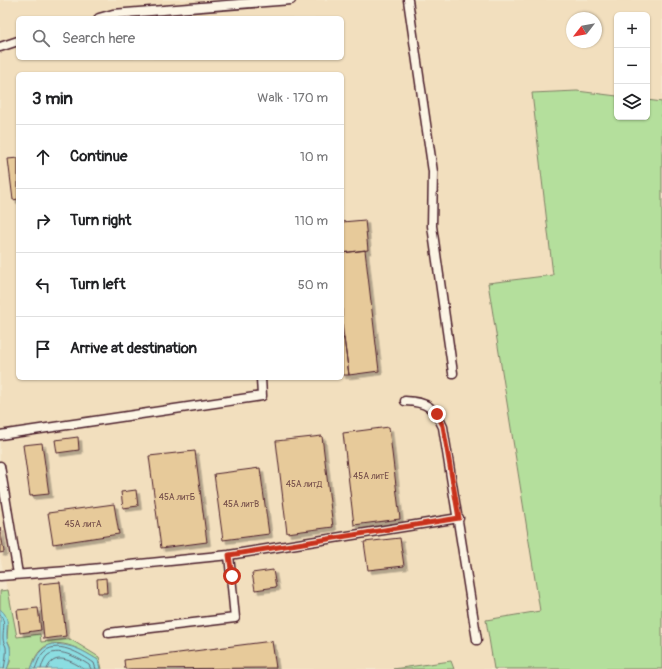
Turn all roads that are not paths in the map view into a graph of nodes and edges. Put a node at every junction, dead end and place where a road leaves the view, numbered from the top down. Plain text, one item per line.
1 (291, 0) edge
2 (408, 0) edge
3 (106, 16) edge
4 (16, 42) edge
5 (0, 47) edge
6 (453, 373) dead end
7 (261, 380) edge
8 (405, 401) dead end
9 (0, 435) edge
10 (0, 466) edge
11 (459, 518) junction
12 (229, 555) junction
13 (18, 574) junction
14 (0, 576) edge
15 (109, 633) dead end
16 (476, 640) dead end

1 - 3 lane
2 - 6 lane
4 - 5 lane
7 - 9 lane
8 - 11 lane
10 - 13 lane
11 - 12 lane
11 - 16 lane
12 - 13 lane
12 - 15 lane
13 - 14 lane

